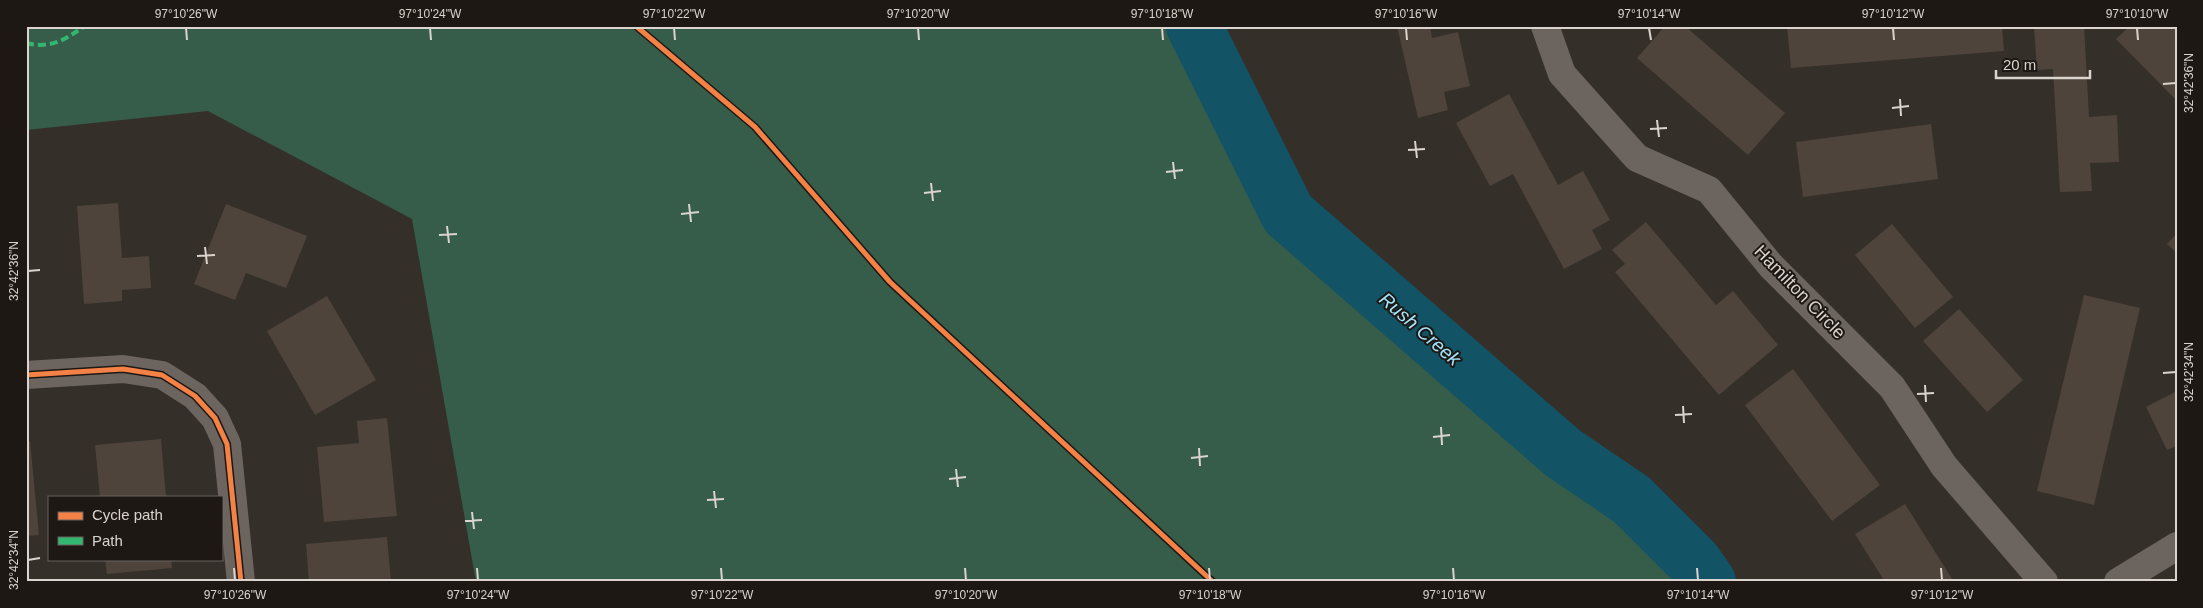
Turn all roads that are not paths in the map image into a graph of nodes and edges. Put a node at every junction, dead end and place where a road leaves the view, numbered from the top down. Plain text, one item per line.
1 (1544, 26) edge
2 (26, 375) edge
3 (2177, 546) edge
4 (241, 582) edge
5 (2044, 582) edge
6 (2118, 582) edge

1 - 5 street, Hamilton Circle
2 - 4 street
3 - 6 street

